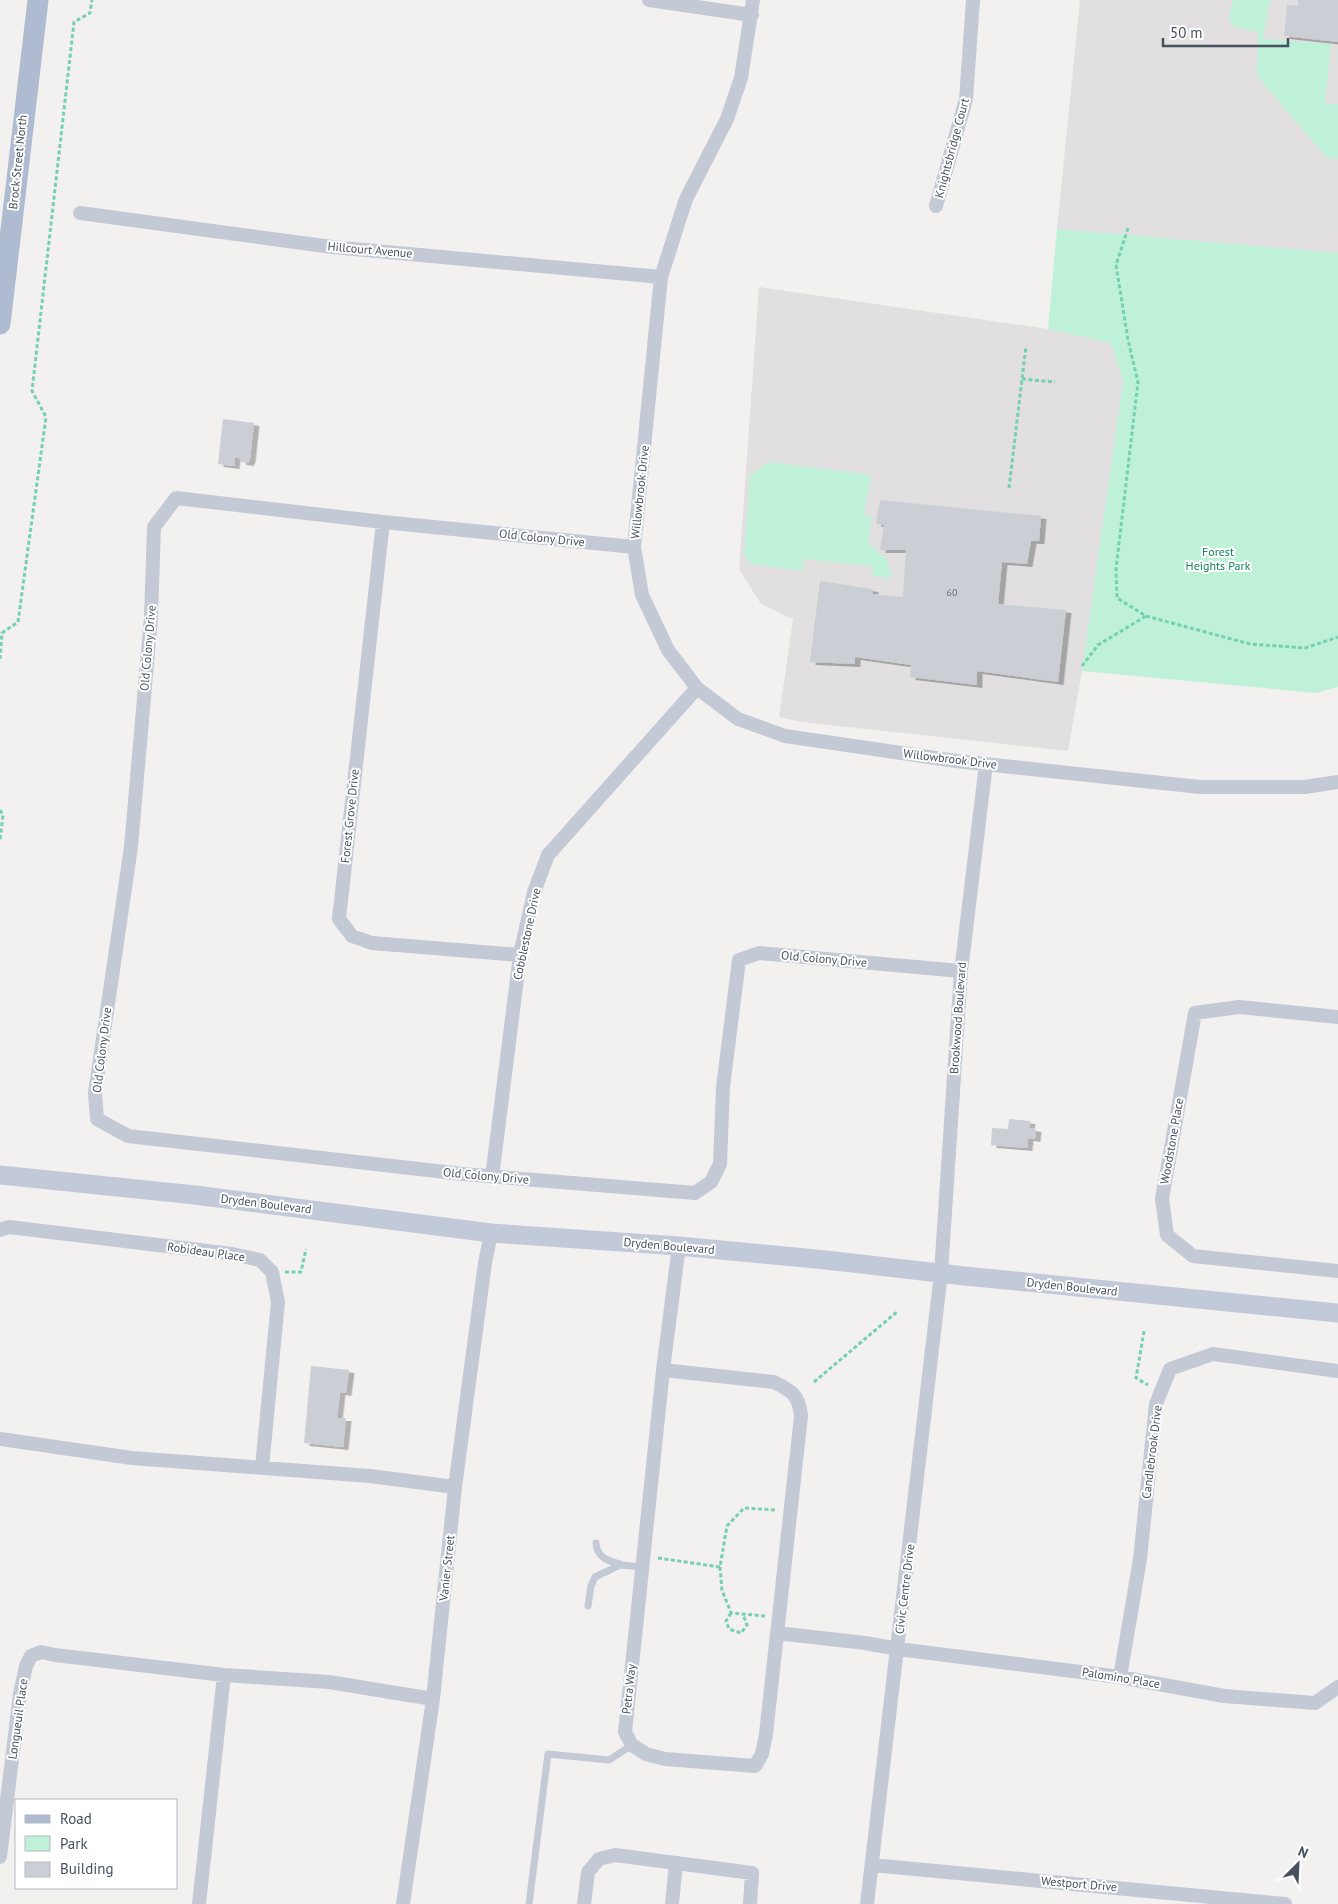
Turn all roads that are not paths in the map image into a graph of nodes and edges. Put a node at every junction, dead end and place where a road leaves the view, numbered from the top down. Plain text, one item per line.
1 (38, 0) edge
2 (649, 0) edge
3 (753, 0) edge
4 (974, 0) edge
5 (752, 15) junction
6 (936, 206) dead end
7 (80, 213) dead end
8 (661, 277) junction
9 (0, 324) edge
10 (383, 522) junction
11 (634, 548) junction
12 (697, 688) junction
13 (986, 764) junction
14 (1338, 782) edge
15 (520, 955) junction
16 (961, 971) junction
17 (1338, 1017) edge
18 (0, 1175) edge
19 (492, 1177) junction
20 (0, 1230) edge
21 (492, 1232) junction
22 (679, 1246) junction
23 (1338, 1270) edge
24 (942, 1273) junction
25 (1338, 1313) edge
26 (663, 1370) junction
27 (1338, 1371) edge
28 (0, 1439) edge
29 (262, 1467) junction
30 (455, 1487) junction
31 (596, 1543) dead end
32 (644, 1562) junction
33 (620, 1565) junction
34 (588, 1606) dead end
35 (776, 1633) junction
36 (898, 1649) junction
37 (224, 1675) junction
38 (1120, 1677) junction
39 (1338, 1686) edge
40 (433, 1700) junction
41 (632, 1745) junction
42 (0, 1857) edge
43 (676, 1863) junction
44 (872, 1865) junction
45 (1198, 1900) edge
46 (200, 1904) edge
47 (403, 1904) edge
48 (529, 1904) edge
49 (584, 1904) edge
50 (672, 1904) edge
51 (750, 1904) edge
52 (867, 1904) edge
53 (1285, 1904) edge

1 - 9 main road, Brock Street North
2 - 5 street
3 - 5 street, Willowbrook Drive
4 - 6 street, Knightsbridge Court
5 - 8 street, Willowbrook Drive
7 - 8 street, Hillcourt Avenue
8 - 11 street, Willowbrook Drive
10 - 11 street, Old Colony Drive
10 - 15 street, Forest Grove Drive
10 - 19 street, Old Colony Drive
11 - 12 street, Willowbrook Drive
12 - 13 street, Willowbrook Drive
12 - 15 street, Cobblestone Drive
13 - 14 street, Willowbrook Drive
13 - 16 street, Brookwood Boulevard
15 - 19 street, Cobblestone Drive
16 - 19 street, Old Colony Drive
16 - 24 street, Brookwood Boulevard
17 - 23 street, Woodstone Place
18 - 21 street, Dryden Boulevard
20 - 29 street, Robideau Place
21 - 22 street, Dryden Boulevard
21 - 30 street, Vanier Street
22 - 24 street, Dryden Boulevard
22 - 26 street, Petra Way
24 - 25 street, Dryden Boulevard
24 - 36 street, Civic Centre Drive
26 - 32 street, Petra Way
26 - 35 street
27 - 38 street, Candlebrook Drive
28 - 29 street
29 - 30 street
30 - 40 street, Vanier Street
31 - 33 lane
32 - 33 lane
32 - 41 street, Petra Way
33 - 34 lane
35 - 36 street
35 - 41 street
36 - 38 street, Palomino Place
36 - 44 street, Civic Centre Drive
37 - 40 street, Longueuil Place
37 - 42 street, Longueuil Place
37 - 46 street
38 - 39 street, Palomino Place
40 - 47 street, Vanier Street
41 - 48 lane
43 - 49 street
43 - 50 street
43 - 51 street
44 - 45 street, Westport Drive
44 - 52 street, Civic Centre Drive
45 - 53 street, Westport Drive

